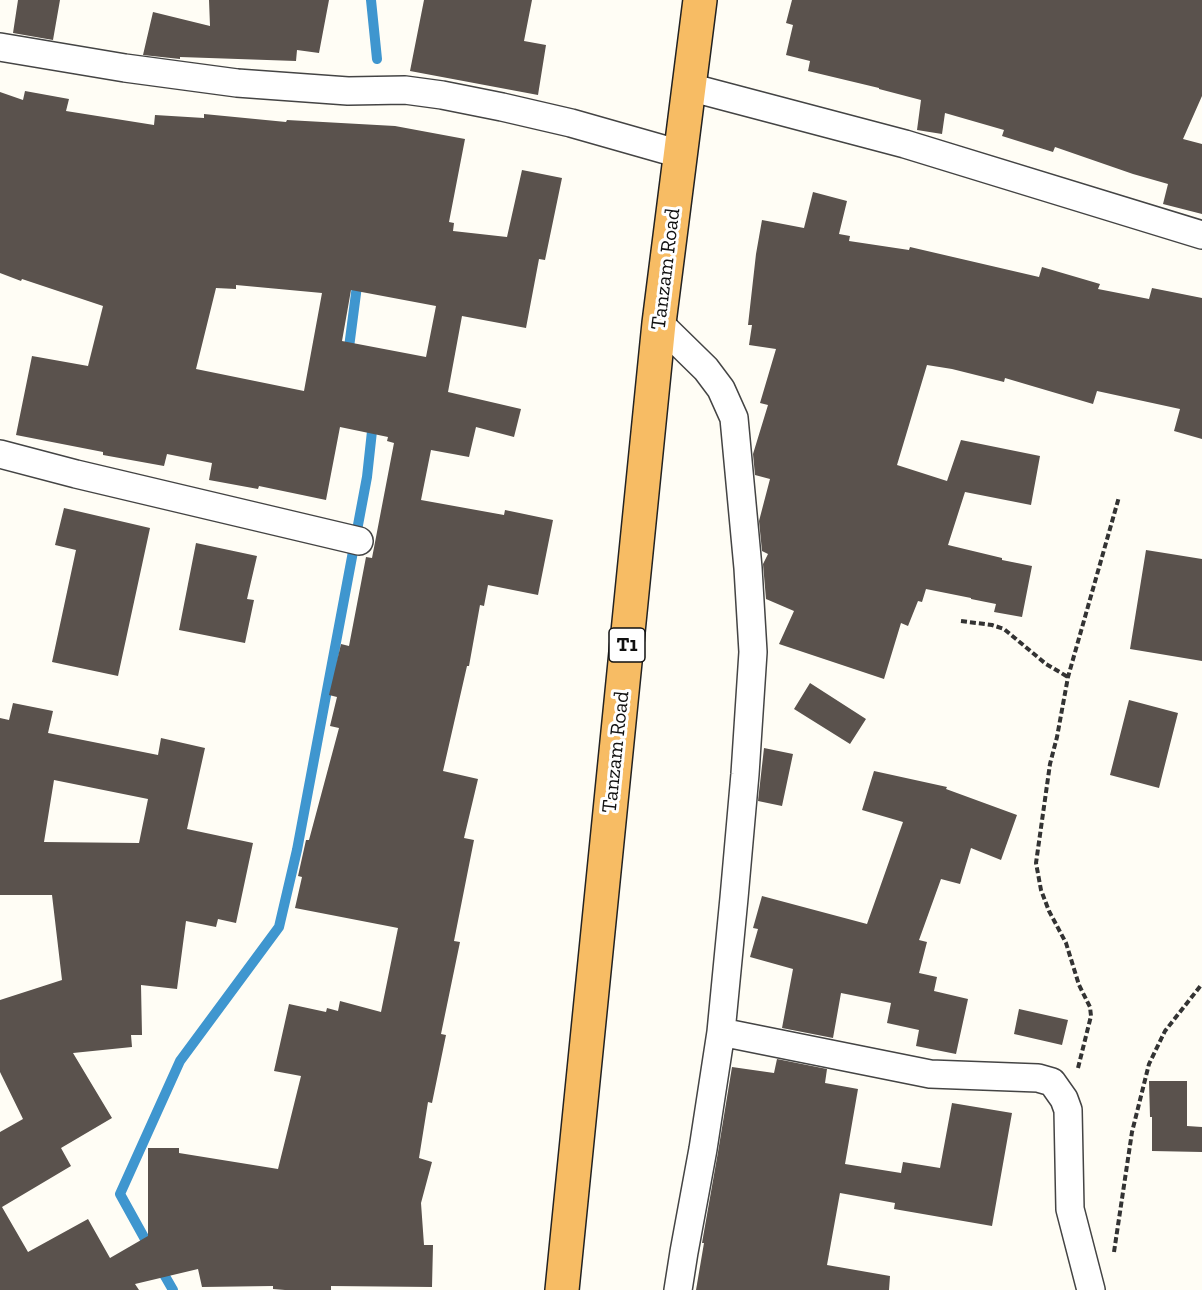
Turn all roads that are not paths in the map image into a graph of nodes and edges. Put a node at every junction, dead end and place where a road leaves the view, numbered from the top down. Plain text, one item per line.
1 (700, 0) edge
2 (0, 47) edge
3 (689, 87) junction
4 (680, 154) junction
5 (1202, 236) edge
6 (659, 322) junction
7 (0, 454) edge
8 (359, 541) dead end
9 (721, 1032) junction
10 (562, 1290) edge
11 (678, 1290) edge
12 (1091, 1290) edge

1 - 3 highway, Tanzam Road / T1
2 - 4 street
3 - 4 highway, Tanzam Road / T1
3 - 5 street
4 - 6 highway, Tanzam Road / T1
6 - 9 street
6 - 10 highway, Tanzam Road / T1
7 - 8 street
9 - 11 street
9 - 12 street

